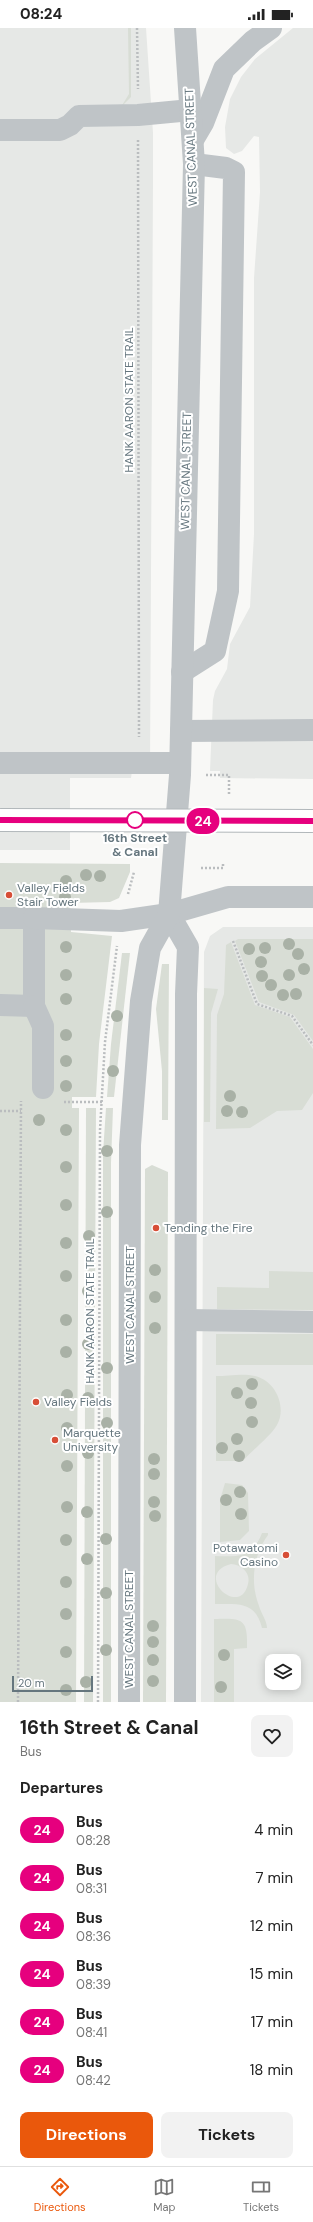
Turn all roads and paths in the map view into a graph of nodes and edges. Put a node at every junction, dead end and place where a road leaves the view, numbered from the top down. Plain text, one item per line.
1 (137, 28) edge
2 (185, 28) edge
3 (271, 28) edge
4 (191, 110) junction
5 (138, 115) junction
6 (0, 130) edge
7 (192, 142) junction
8 (194, 164) junction
9 (182, 672) junction
10 (313, 730) edge
11 (181, 731) junction
12 (0, 763) edge
13 (139, 764) junction
14 (180, 764) junction
15 (203, 775) dead end
16 (236, 798) dead end
17 (0, 820) edge
18 (313, 821) edge
19 (223, 864) dead end
20 (201, 868) dead end
21 (313, 897) edge
22 (169, 914) junction
23 (0, 918) edge
24 (34, 918) junction
25 (121, 920) junction
26 (233, 941) dead end
27 (0, 1006) edge
28 (34, 1006) junction
29 (313, 1045) edge
30 (43, 1088) dead end
31 (21, 1096) dead end
32 (72, 1102) dead end
33 (102, 1102) junction
34 (0, 1111) edge
35 (21, 1111) junction
36 (186, 1320) junction
37 (313, 1322) edge
38 (18, 1702) edge
39 (98, 1702) edge
40 (129, 1702) edge
41 (185, 1702) edge

1 - 5 path, HANK AARON STATE TRAIL
2 - 4 street, WEST CANAL STREET
3 - 7 street
4 - 5 street
4 - 7 street, WEST CANAL STREET
5 - 6 street
5 - 13 path, HANK AARON STATE TRAIL
7 - 8 street, WEST CANAL STREET
8 - 9 street, WEST CANAL STREET
8 - 9 street
9 - 11 street, WEST CANAL STREET
10 - 11 street
11 - 14 street, WEST CANAL STREET
12 - 13 street
13 - 14 street
14 - 22 street, WEST CANAL STREET
15 - 16 path
17 - 18 main road, bridge
19 - 20 path
21 - 22 street
22 - 25 street
22 - 36 street
22 - 40 street, WEST CANAL STREET
23 - 24 street
24 - 25 street
24 - 28 street
25 - 33 path, HANK AARON STATE TRAIL
26 - 29 path
27 - 28 street
28 - 30 street
31 - 35 path
32 - 33 path
33 - 39 path, HANK AARON STATE TRAIL
34 - 35 path
35 - 38 path
36 - 37 street
36 - 41 street

